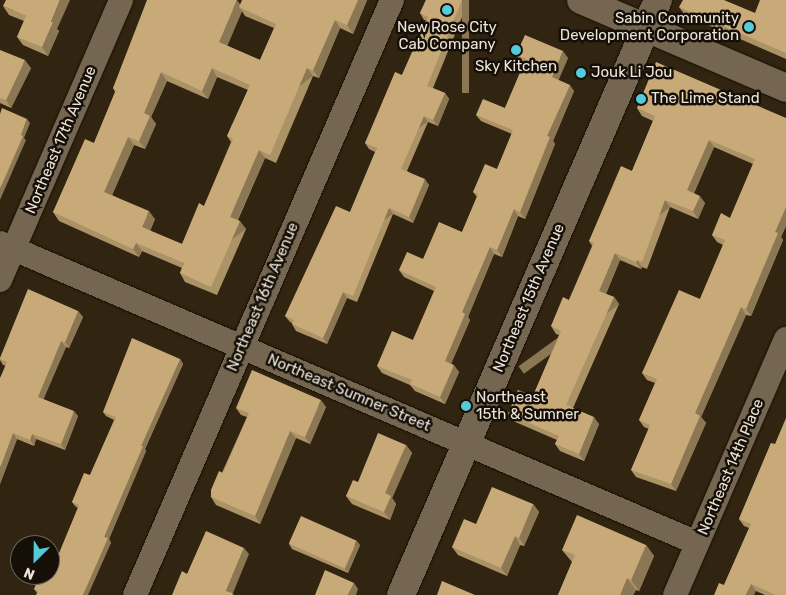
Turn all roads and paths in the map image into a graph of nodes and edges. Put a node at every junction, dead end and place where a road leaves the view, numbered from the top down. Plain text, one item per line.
1 (121, 0) edge
2 (392, 0) edge
3 (581, 0) edge
4 (658, 0) edge
5 (646, 28) junction
6 (786, 88) edge
7 (7, 246) edge
8 (0, 280) edge
9 (786, 339) edge
10 (242, 347) junction
11 (466, 443) junction
12 (698, 544) junction
13 (135, 595) edge
14 (401, 595) edge
15 (675, 595) edge

1 - 7 street, Northeast 17th Avenue
2 - 10 street, Northeast 16th Avenue
3 - 5 street
4 - 5 street, Northeast 15th Avenue
5 - 6 street
5 - 11 street, Northeast 15th Avenue
7 - 8 street, Northeast 17th Avenue
7 - 10 street, Northeast Sumner Street
9 - 12 street, Northeast 14th Place
10 - 11 street, Northeast Sumner Street
10 - 13 street, Northeast 16th Avenue
11 - 12 street, Northeast Sumner Street
11 - 14 street, Northeast 15th Avenue
12 - 15 street, Northeast 14th Place

